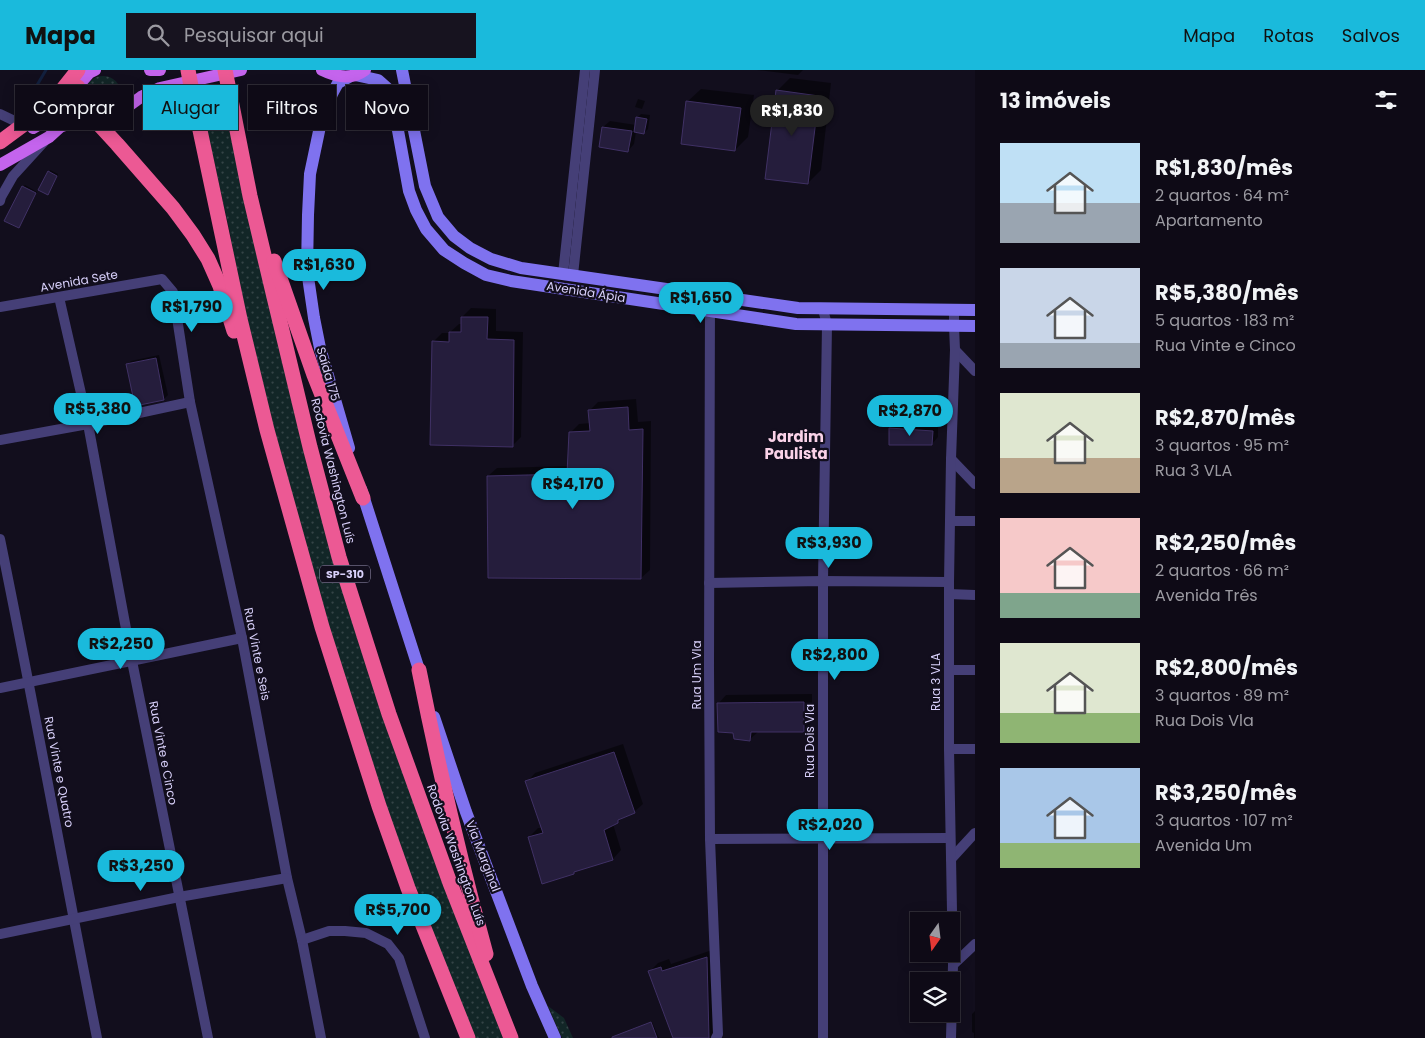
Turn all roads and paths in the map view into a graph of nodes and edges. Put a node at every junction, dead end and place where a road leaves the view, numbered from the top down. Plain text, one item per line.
1 (78, 70) edge
2 (94, 70) edge
3 (150, 70) edge
4 (160, 70) edge
5 (188, 70) edge
6 (224, 70) edge
7 (241, 70) edge
8 (402, 70) edge
9 (585, 70) edge
10 (595, 70) edge
11 (325, 71) edge
12 (356, 74) edge
13 (66, 85) edge
14 (79, 85) edge
15 (133, 103) edge
16 (0, 114) edge
17 (15, 121) edge
18 (17, 130) edge
19 (26, 130) edge
20 (57, 130) edge
21 (104, 130) edge
22 (49, 137) junction
23 (0, 143) edge
24 (0, 165) edge
25 (250, 196) junction
26 (0, 198) edge
27 (568, 274) junction
28 (162, 279) joint
29 (710, 295) junction
30 (59, 297) junction
31 (0, 307) edge
32 (823, 309) junction
33 (954, 310) junction
34 (975, 310) edge
35 (709, 311) junction
36 (826, 325) junction
37 (954, 326) junction
38 (975, 326) edge
39 (956, 350) junction
40 (975, 371) edge
41 (190, 402) junction
42 (88, 424) junction
43 (267, 430) junction
44 (0, 440) edge
45 (951, 459) junction
46 (975, 484) edge
47 (363, 498) junction
48 (950, 521) junction
49 (975, 521) edge
50 (0, 539) edge
51 (823, 581) junction
52 (949, 582) junction
53 (710, 583) junction
54 (949, 594) junction
55 (975, 595) edge
56 (242, 638) junction
57 (132, 661) junction
58 (419, 670) junction
59 (949, 670) junction
60 (975, 670) edge
61 (29, 681) junction
62 (0, 688) edge
63 (949, 749) junction
64 (975, 749) edge
65 (975, 833) edge
66 (950, 838) junction
67 (710, 839) junction
68 (823, 839) junction
69 (951, 859) junction
70 (287, 878) junction
71 (179, 897) junction
72 (73, 919) junction
73 (0, 934) edge
74 (302, 940) junction
75 (975, 944) edge
76 (953, 965) junction
77 (509, 1033) edge
78 (97, 1038) edge
79 (208, 1038) edge
80 (321, 1038) edge
81 (425, 1038) edge
82 (468, 1038) edge
83 (555, 1038) edge
84 (716, 1038) edge
85 (823, 1038) edge
86 (951, 1038) edge

1 - 13 highway
2 - 14 main road
3 - 4 main road
5 - 43 highway, SP-310, bridge
6 - 25 highway, Rodovia Washington Luís / SP-310, bridge
7 - 15 main road
8 - 27 street, Avenida Ápia
9 - 27 street
10 - 27 street
11 - 12 main road
12 - 35 street, Avenida Ápia
12 - 47 street, Saída 175
16 - 17 street
18 - 23 highway
19 - 23 main road
20 - 22 main road
21 - 43 highway
22 - 24 main road
22 - 26 street
25 - 47 highway
25 - 77 highway, Rodovia Washington Luís / SP-310
27 - 29 street, Avenida Ápia
28 - 30 street, Avenida Sete
28 - 41 street, Rua Vinte e Seis
29 - 32 street, Avenida Ápia
29 - 35 street, Rua Um Vla
30 - 31 street, Avenida Sete
30 - 42 street, Rua Vinte e Cinco
32 - 33 street, Avenida Ápia
32 - 36 street, Rua Dois Vla
33 - 34 street, Avenida Ápia
33 - 37 street, Rua 3 VLA
35 - 36 street, Avenida Ápia
35 - 53 street, Rua Um Vla
36 - 37 street, Avenida Ápia
36 - 51 street, Rua Dois Vla
37 - 38 street, Avenida Ápia
37 - 39 street, Rua 3 VLA
39 - 40 street
39 - 45 street, Rua 3 VLA
41 - 42 street
41 - 56 street, Rua Vinte e Seis
42 - 44 street
42 - 57 street, Rua Vinte e Cinco
43 - 82 highway, SP-310
45 - 46 street
45 - 48 street, Rua 3 VLA
47 - 58 street, Saída 175
48 - 49 street
48 - 52 street, Rua 3 VLA
50 - 61 street, Rua Vinte e Quatro
51 - 52 street
51 - 53 street
51 - 68 street, Rua Dois Vla
52 - 54 street, Rua 3 VLA
53 - 67 street, Rua Um Vla
54 - 55 street
54 - 59 street, Rua 3 VLA
56 - 57 street
56 - 70 street, Rua Vinte e Seis
57 - 61 street
57 - 71 street, Rua Vinte e Cinco
58 - 77 highway
58 - 83 street, Via Marginal
59 - 60 street
59 - 63 street, Rua 3 VLA
61 - 62 street
61 - 72 street, Rua Vinte e Quatro
63 - 64 street
63 - 66 street, Rua 3 VLA
65 - 69 street
66 - 68 street
66 - 69 street, Rua 3 VLA
67 - 68 street
67 - 84 street, Rua Um Vla
68 - 85 street, Rua Dois Vla
69 - 76 street, Rua 3 VLA
70 - 71 street
70 - 74 street, Rua Vinte e Seis
71 - 72 street
71 - 79 street, Rua Vinte e Cinco
72 - 73 street
72 - 78 street, Rua Vinte e Quatro
74 - 80 street, Rua Vinte e Seis
74 - 81 street
75 - 76 street
76 - 86 street, Rua 3 VLA

